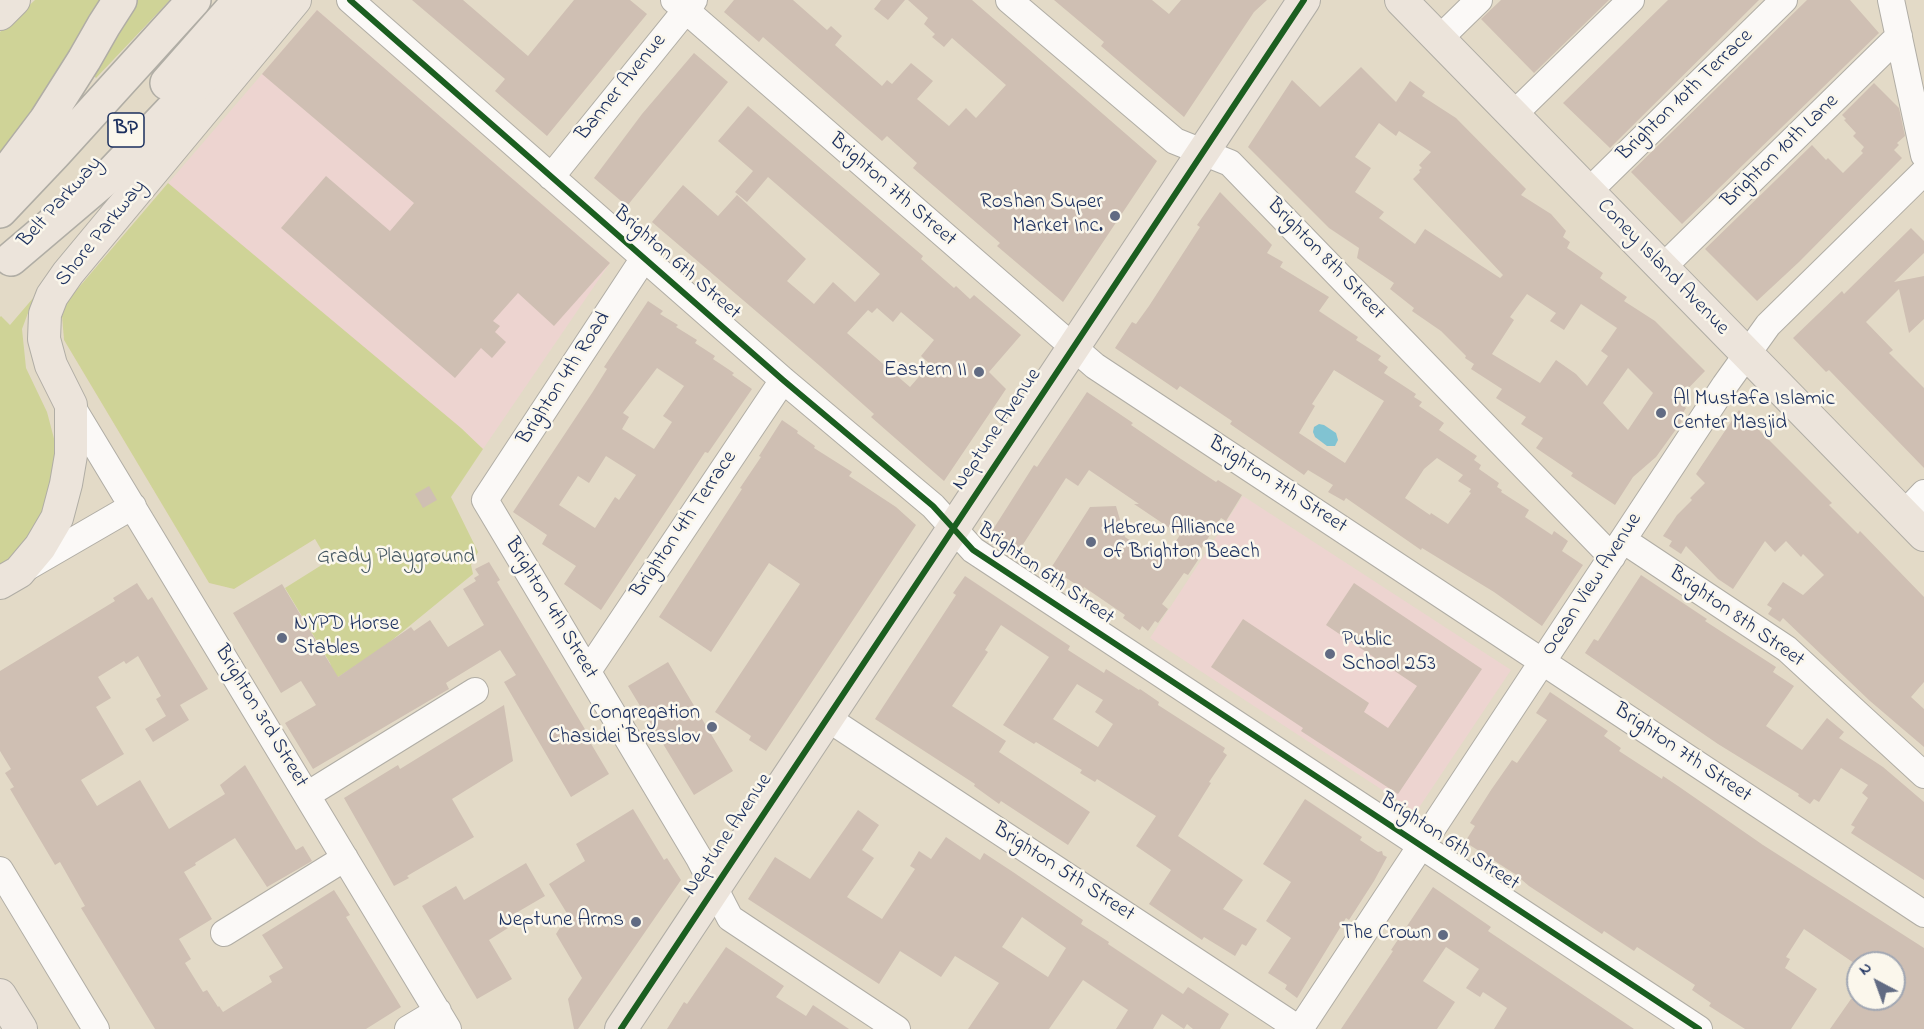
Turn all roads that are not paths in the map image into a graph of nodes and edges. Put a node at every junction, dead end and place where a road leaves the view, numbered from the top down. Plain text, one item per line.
1 (14, 0) edge
2 (194, 0) edge
3 (240, 0) edge
4 (282, 0) edge
5 (295, 0) edge
6 (350, 0) edge
7 (1304, 0) edge
8 (1401, 0) edge
9 (1479, 0) edge
10 (1631, 0) edge
11 (1784, 0) edge
12 (1891, 0) edge
13 (1013, 1) edge
14 (684, 3) edge
15 (112, 8) edge
16 (0, 14) edge
17 (1899, 36) junction
18 (1439, 39) junction
19 (1513, 115) junction
20 (1203, 152) junction
21 (1924, 154) edge
22 (1924, 172) edge
23 (551, 177) junction
24 (0, 181) edge
25 (1588, 192) junction
26 (0, 211) edge
27 (644, 258) junction
28 (5, 265) edge
29 (1662, 268) junction
30 (1073, 347) junction
31 (1747, 354) junction
32 (783, 380) junction
33 (72, 405) junction
34 (485, 500) joint
35 (133, 506) junction
36 (1917, 514) edge
37 (953, 528) junction
38 (1618, 548) junction
39 (10, 578) edge
40 (1543, 661) junction
41 (588, 671) junction
42 (475, 691) dead end
43 (827, 718) junction
44 (1924, 776) edge
45 (308, 795) junction
46 (1422, 845) junction
47 (345, 858) junction
48 (0, 870) edge
49 (715, 888) junction
50 (1924, 914) edge
51 (224, 933) dead end
52 (0, 994) edge
53 (443, 1020) edge
54 (21, 1029) edge
55 (96, 1029) edge
56 (408, 1029) edge
57 (621, 1029) edge
58 (897, 1029) edge
59 (1300, 1029) edge
60 (1699, 1029) edge

1 - 16 main road
2 - 26 highway, Belt Parkway / BP
3 - 28 highway, Belt Parkway / BP
4 - 28 highway
5 - 33 main road, Shore Parkway
6 - 23 street, Brighton 6th Street
7 - 20 main road, Neptune Avenue
8 - 18 main road, Coney Island Avenue
9 - 18 street
10 - 19 street
11 - 25 street, Brighton 10th Terrace
12 - 17 street
13 - 20 street, Brighton 8th Street
14 - 23 street, Banner Avenue
14 - 30 street, Brighton 7th Street
15 - 24 highway
17 - 21 street
17 - 29 street, Brighton 10th Lane
18 - 19 main road, Coney Island Avenue
19 - 25 main road, Coney Island Avenue
20 - 30 main road, Neptune Avenue
20 - 38 street, Brighton 8th Street
22 - 31 street, Ocean View Avenue
23 - 27 street, Brighton 6th Street
25 - 29 main road, Coney Island Avenue
27 - 32 street, Brighton 6th Street
27 - 34 street, Brighton 4th Road
29 - 31 main road, Coney Island Avenue
30 - 37 main road, Neptune Avenue
30 - 40 street, Brighton 7th Street
31 - 36 main road, Coney Island Avenue
31 - 38 street, Ocean View Avenue
32 - 37 street, Brighton 6th Street
32 - 41 street, Brighton 4th Terrace
33 - 35 street, Brighton 3rd Street
33 - 39 main road, Shore Parkway
34 - 41 street, Brighton 4th Street
35 - 39 street, Shore Parkway
35 - 45 street, Brighton 3rd Street
37 - 43 main road, Neptune Avenue
37 - 46 street, Brighton 6th Street
38 - 40 street, Ocean View Avenue
38 - 44 street, Brighton 8th Street
40 - 46 street, Ocean View Avenue
40 - 50 street, Brighton 7th Street
41 - 49 street, Brighton 4th Street
42 - 45 street
43 - 49 main road, Neptune Avenue
43 - 59 street, Brighton 5th Street
45 - 47 street, Brighton 3rd Street
46 - 59 street, Ocean View Avenue
46 - 60 street, Brighton 6th Street
47 - 51 street
47 - 53 street, Brighton 3rd Street
48 - 55 street
49 - 57 main road, Neptune Avenue
49 - 58 street, Brighton 4th Street
52 - 54 main road
53 - 56 street

